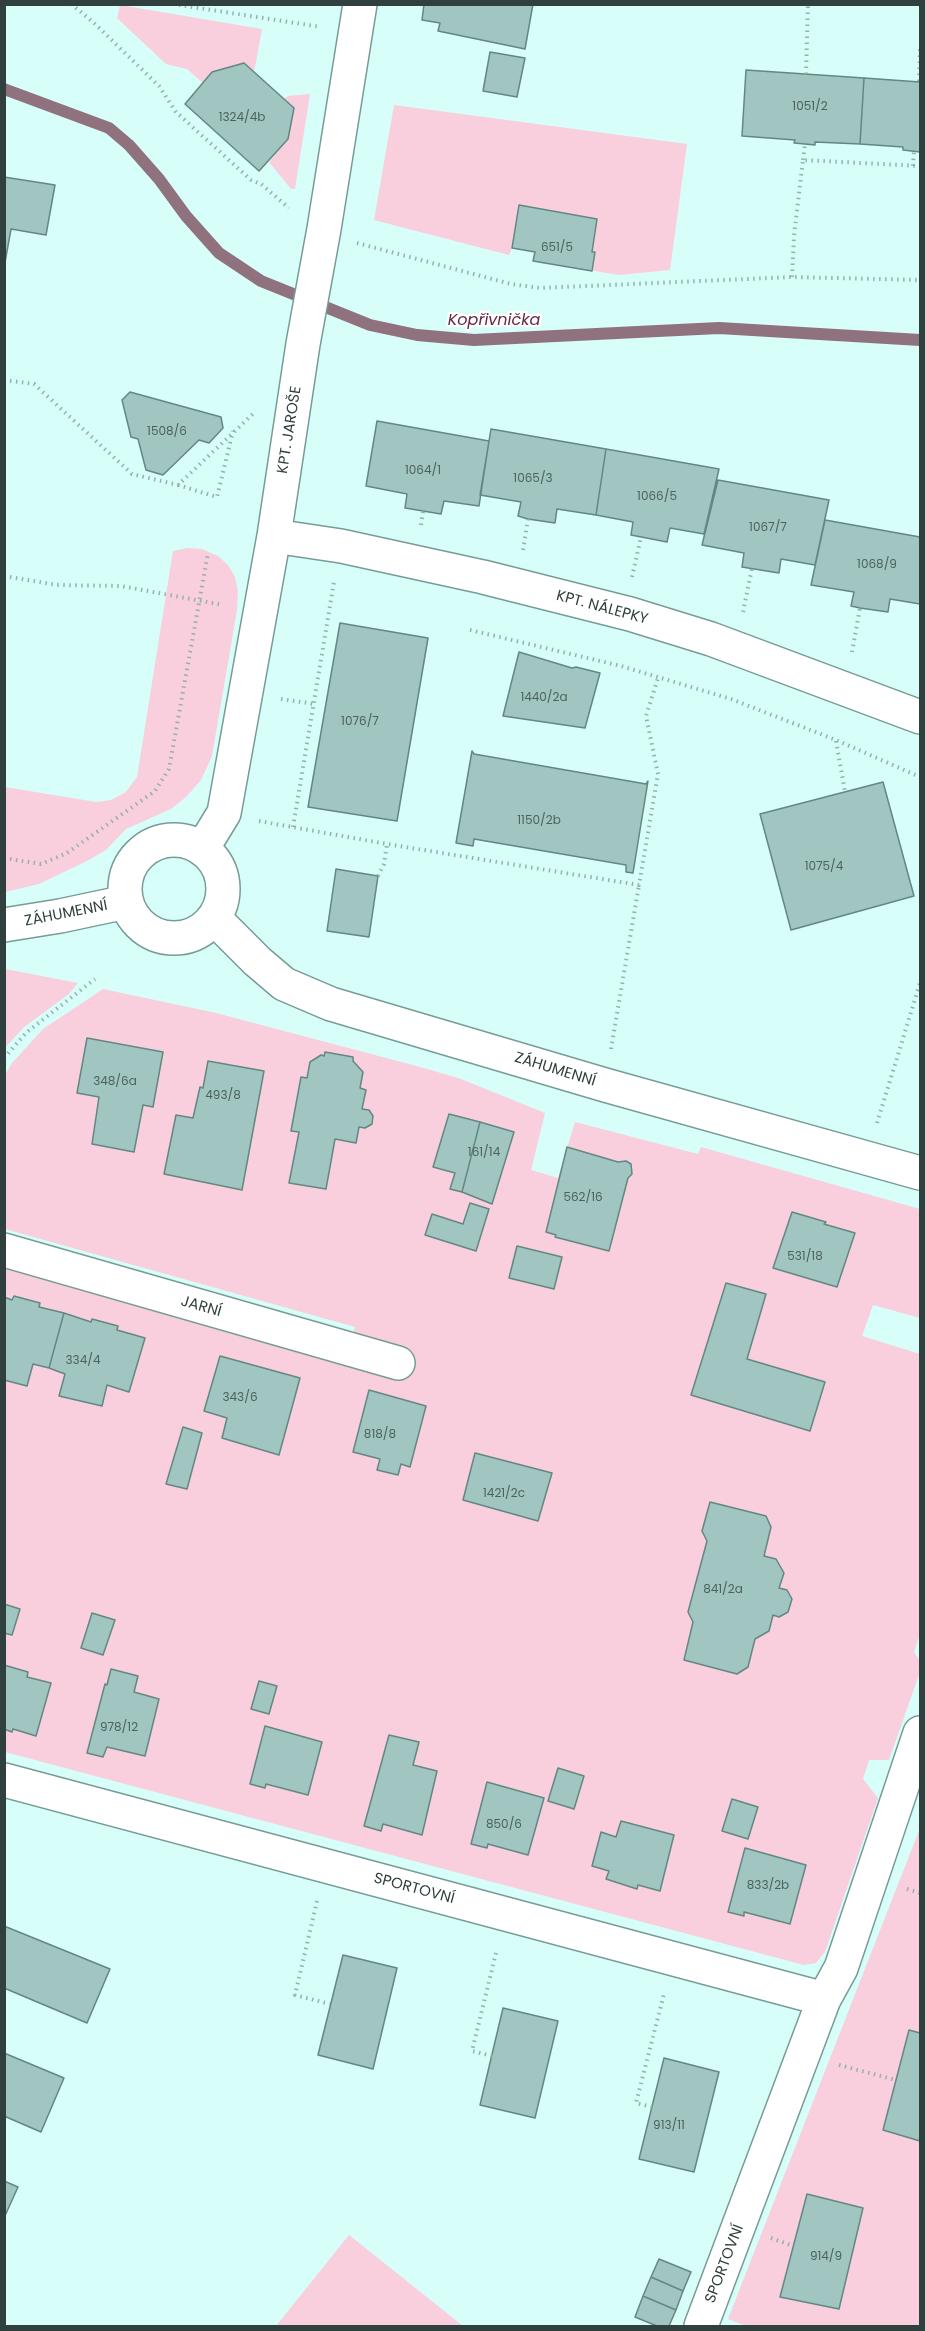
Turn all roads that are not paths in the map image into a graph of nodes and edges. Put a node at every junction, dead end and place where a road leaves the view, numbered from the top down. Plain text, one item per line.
1 (360, 4) edge
2 (274, 536) junction
3 (921, 717) edge
4 (202, 849) junction
5 (126, 902) junction
6 (214, 918) junction
7 (4, 925) edge
8 (921, 1173) edge
9 (4, 1250) edge
10 (398, 1363) dead end
11 (921, 1733) edge
12 (4, 1780) edge
13 (824, 1998) junction
14 (701, 2326) edge

1 - 2 street, KPT. JAROŠE
2 - 3 street, KPT. NÁLEPKY
2 - 4 street, KPT. JAROŠE
4 - 5 street, ZÁHUMENNÍ
4 - 6 street
5 - 6 street, ZÁHUMENNÍ
5 - 7 street, ZÁHUMENNÍ
6 - 8 street, ZÁHUMENNÍ
9 - 10 street, JARNÍ
11 - 13 street, SPORTOVNÍ
12 - 13 street, SPORTOVNÍ
13 - 14 street, SPORTOVNÍ

